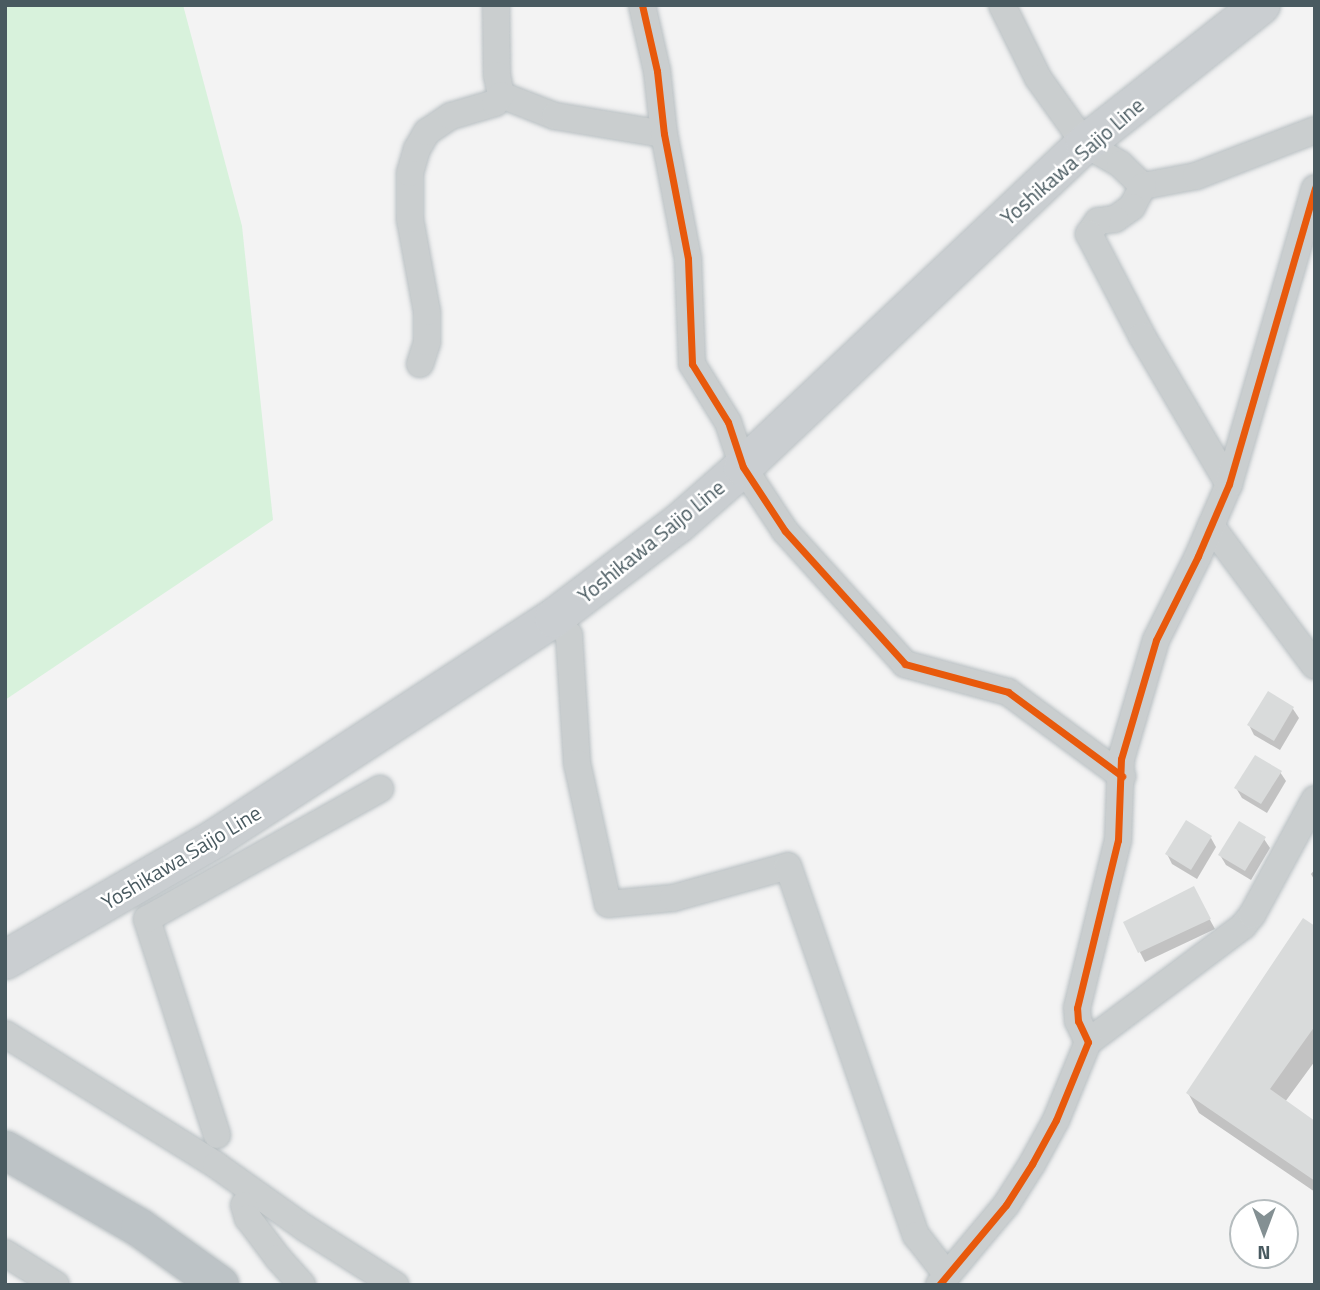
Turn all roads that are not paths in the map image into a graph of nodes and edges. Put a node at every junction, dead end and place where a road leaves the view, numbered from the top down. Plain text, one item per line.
1 (496, 5) edge
2 (642, 5) edge
3 (1002, 5) edge
4 (1261, 5) edge
5 (501, 95) junction
6 (1315, 130) edge
7 (664, 134) junction
8 (1085, 144) junction
9 (1143, 186) junction
10 (1315, 188) edge
11 (1308, 238) edge
12 (420, 364) dead end
13 (743, 467) junction
14 (1229, 484) junction
15 (1211, 526) junction
16 (554, 618) junction
17 (1315, 666) edge
18 (1122, 776) junction
19 (380, 789) dead end
20 (1315, 799) edge
21 (223, 855) junction
22 (5, 960) edge
23 (5, 1034) edge
24 (1088, 1042) junction
25 (217, 1135) dead end
26 (5, 1150) edge
27 (244, 1205) dead end
28 (5, 1253) edge
29 (209, 1277) edge
30 (943, 1280) edge
31 (56, 1285) edge
32 (302, 1285) edge
33 (395, 1285) edge

1 - 5 street
2 - 7 street
3 - 8 street
4 - 8 main road, Yoshikawa Saijo Line
5 - 7 street
5 - 12 street
6 - 9 street
7 - 13 street
8 - 9 street
8 - 13 main road, Yoshikawa Saijo Line
9 - 14 street
10 - 11 street
11 - 14 street
13 - 16 main road, Yoshikawa Saijo Line
13 - 18 street
14 - 15 street
15 - 17 street
15 - 18 street
16 - 21 main road, Yoshikawa Saijo Line
16 - 30 street
18 - 24 street
19 - 21 street
20 - 24 street
21 - 22 main road, Yoshikawa Saijo Line
21 - 25 street
23 - 33 street
24 - 30 street
26 - 29 highway
27 - 32 street
28 - 31 street

